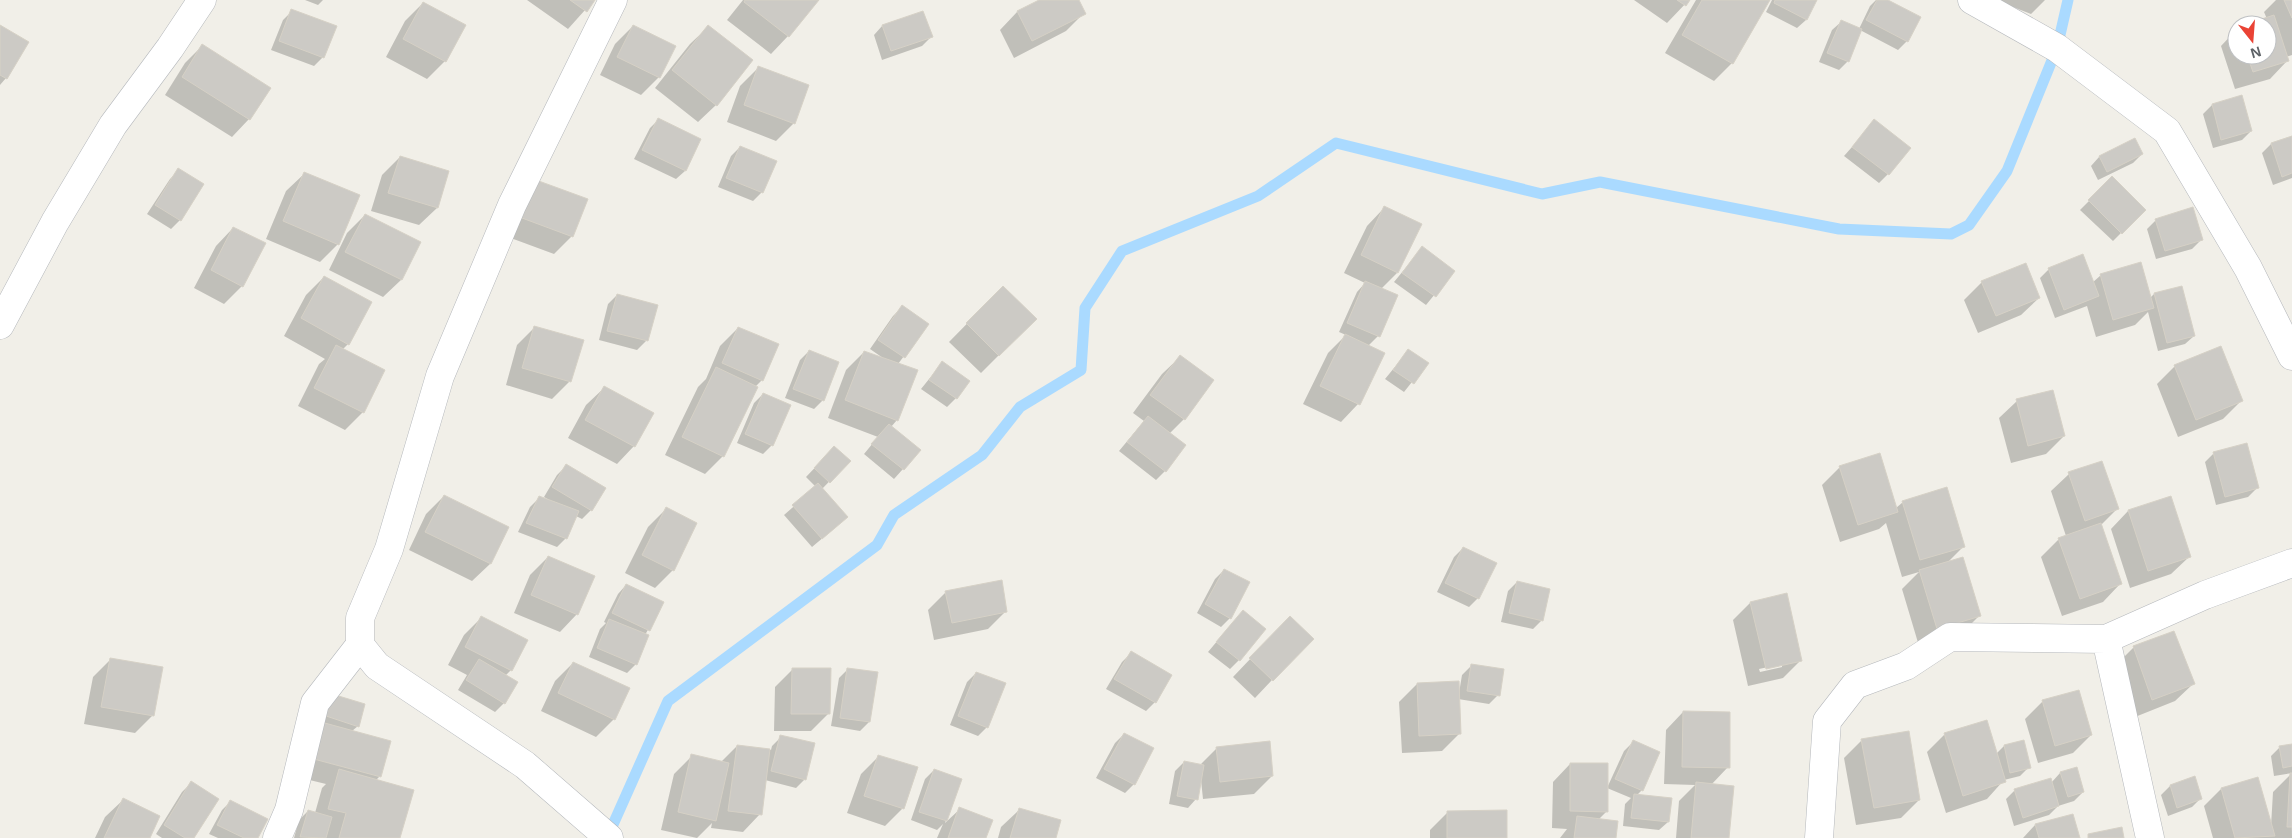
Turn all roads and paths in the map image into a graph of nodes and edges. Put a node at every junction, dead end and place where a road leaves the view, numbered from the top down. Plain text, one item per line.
1 (202, 0) edge
2 (613, 0) edge
3 (1972, 0) edge
4 (0, 325) edge
5 (2292, 356) edge
6 (2292, 563) edge
7 (2106, 639) junction
8 (360, 645) junction
9 (277, 838) edge
10 (609, 838) edge
11 (1819, 838) edge
12 (2150, 838) edge

1 - 4 street
2 - 8 street
3 - 5 street
6 - 7 street
7 - 11 street
7 - 12 street
8 - 9 street
8 - 10 street

